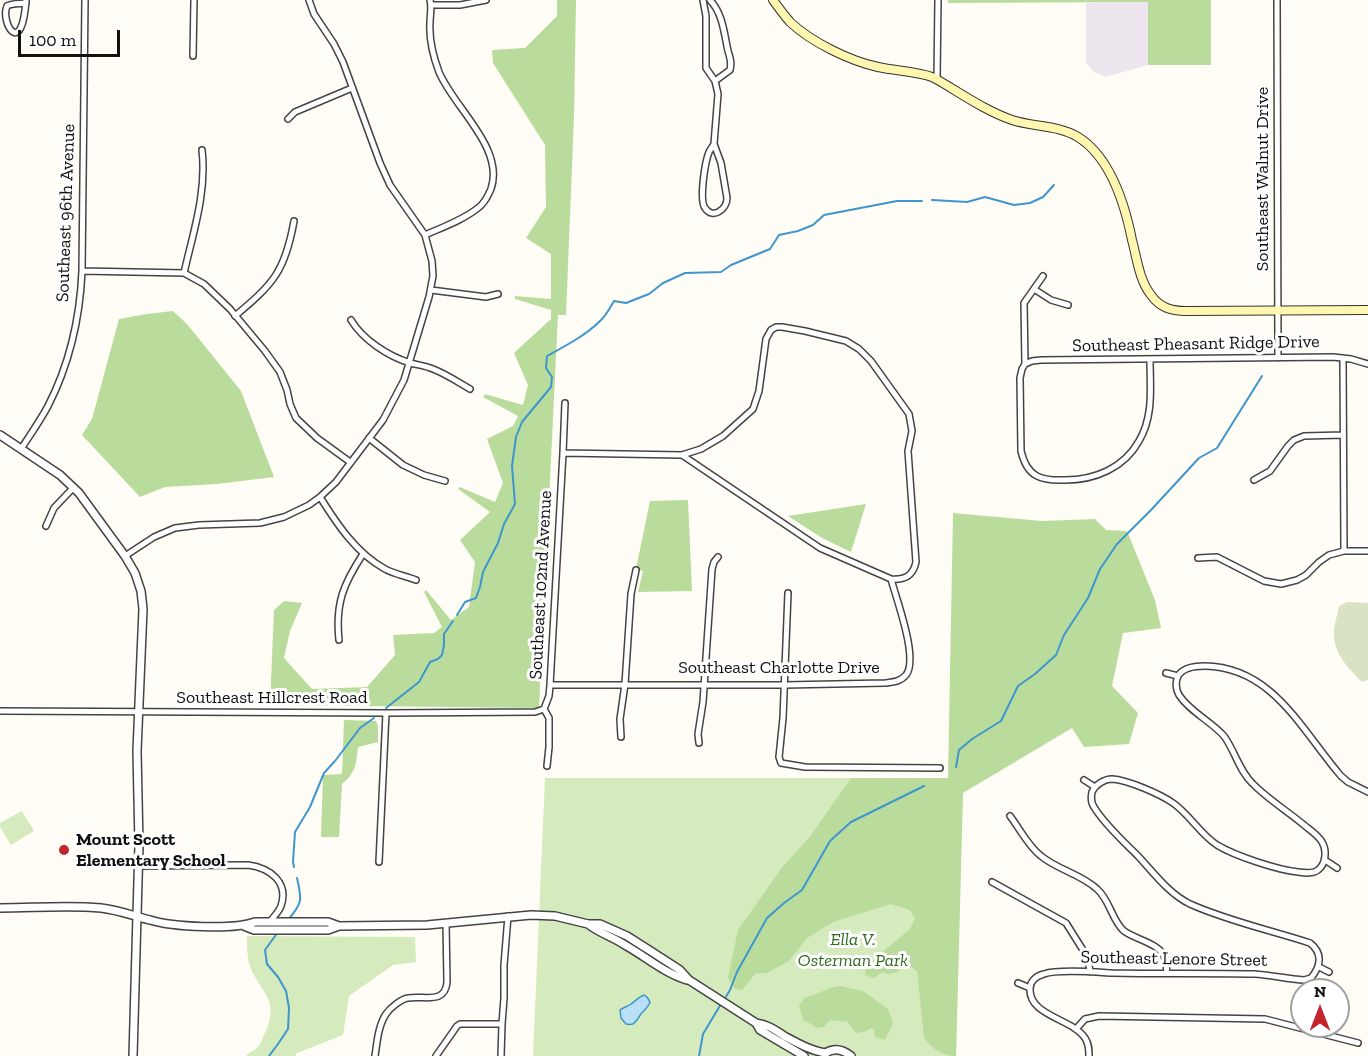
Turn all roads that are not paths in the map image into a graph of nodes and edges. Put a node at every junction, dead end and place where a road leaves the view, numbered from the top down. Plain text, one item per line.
1 (85, 0) edge
2 (194, 0) edge
3 (309, 0) edge
4 (486, 0) edge
5 (703, 0) edge
6 (710, 0) edge
7 (773, 0) edge
8 (938, 0) edge
9 (1277, 0) edge
10 (26, 2) edge
11 (431, 3) edge
12 (193, 56) dead end
13 (937, 80) junction
14 (715, 81) junction
15 (352, 88) junction
16 (288, 119) dead end
17 (714, 144) junction
18 (202, 150) dead end
19 (294, 221) dead end
20 (425, 235) junction
21 (82, 271) junction
22 (184, 273) junction
23 (1043, 276) dead end
24 (1034, 289) junction
25 (431, 290) junction
26 (498, 294) dead end
27 (1068, 305) dead end
28 (1278, 310) junction
29 (1368, 310) edge
30 (235, 316) junction
31 (351, 320) dead end
32 (1278, 358) junction
33 (1343, 358) junction
34 (1150, 359) junction
35 (409, 362) junction
36 (1024, 364) junction
37 (1368, 364) edge
38 (470, 389) dead end
39 (565, 403) dead end
40 (0, 435) edge
41 (1343, 435) junction
42 (369, 438) junction
43 (21, 449) junction
44 (563, 453) junction
45 (682, 454) junction
46 (350, 462) junction
47 (1254, 480) dead end
48 (445, 481) dead end
49 (74, 487) junction
50 (320, 497) junction
51 (46, 526) dead end
52 (1344, 551) junction
53 (1368, 551) edge
54 (363, 554) junction
55 (125, 556) junction
56 (718, 557) dead end
57 (1198, 558) dead end
58 (636, 570) dead end
59 (891, 579) junction
60 (416, 580) dead end
61 (788, 592) dead end
62 (339, 640) dead end
63 (1166, 674) dead end
64 (1178, 676) junction
65 (625, 684) junction
66 (704, 684) junction
67 (550, 685) junction
68 (785, 685) junction
69 (544, 709) junction
70 (0, 711) edge
71 (138, 712) junction
72 (386, 713) junction
73 (621, 737) dead end
74 (699, 743) dead end
75 (547, 766) dead end
76 (940, 768) dead end
77 (1084, 780) dead end
78 (1095, 787) junction
79 (1368, 792) edge
80 (1010, 816) dead end
81 (1325, 860) junction
82 (379, 862) dead end
83 (138, 866) junction
84 (1337, 868) dead end
85 (992, 882) dead end
86 (0, 908) edge
87 (137, 916) junction
88 (508, 916) junction
89 (273, 922) junction
90 (446, 923) junction
91 (244, 926) junction
92 (339, 926) junction
93 (1319, 967) junction
94 (1090, 972) junction
95 (1329, 972) dead end
96 (1167, 973) junction
97 (1018, 983) dead end
98 (1030, 988) junction
99 (756, 1023) junction
100 (502, 1024) junction
101 (1076, 1029) junction
102 (1358, 1043) dead end
103 (824, 1054) edge
104 (133, 1056) edge
105 (375, 1056) edge
106 (436, 1056) edge
107 (501, 1056) edge
108 (804, 1056) edge
109 (851, 1056) edge
110 (1089, 1056) edge

1 - 21 street, Southeast 96th Avenue
2 - 12 street
3 - 15 street
4 - 11 street
5 - 14 street
6 - 14 street
7 - 13 main road
8 - 13 street
9 - 28 street, Southeast Walnut Drive
10 - 10 street
11 - 20 street
13 - 28 main road
14 - 17 street
15 - 16 street
15 - 20 street
17 - 17 street
18 - 22 street
19 - 30 street
20 - 25 street
21 - 22 street
21 - 43 street, Southeast 96th Avenue
22 - 30 street
23 - 24 street
24 - 27 street
24 - 36 street
25 - 26 street
25 - 35 street
28 - 29 main road
28 - 32 street, Southeast Walnut Drive
30 - 46 street
31 - 35 street
32 - 33 street, Southeast Pheasant Ridge Drive
32 - 34 street, Southeast Pheasant Ridge Drive
33 - 37 street, Southeast Pheasant Ridge Drive
33 - 41 street
34 - 36 street, Southeast Pheasant Ridge Drive
34 - 36 street
35 - 38 street
35 - 42 street
39 - 44 street, Southeast 102nd Avenue
40 - 43 street
41 - 47 street
41 - 52 street
42 - 46 street
42 - 48 street
43 - 49 street
44 - 45 street
44 - 67 street, Southeast 102nd Avenue
45 - 59 street
45 - 59 street
46 - 50 street
49 - 51 street
49 - 55 street
50 - 54 street
50 - 55 street
52 - 53 street
52 - 57 street
54 - 60 street
54 - 62 street
55 - 71 street
56 - 66 street
58 - 65 street
59 - 68 street, Southeast Charlotte Drive
61 - 68 street
63 - 64 street
64 - 79 street
64 - 81 street
65 - 66 street, Southeast Charlotte Drive
65 - 67 street, Southeast Charlotte Drive
65 - 73 street
66 - 68 street, Southeast Charlotte Drive
66 - 74 street
67 - 69 street, Southeast 102nd Avenue
68 - 76 street
69 - 72 street, Southeast Hillcrest Road
69 - 75 street, Southeast 102nd Avenue
70 - 71 street, Southeast Hillcrest Road
71 - 72 street, Southeast Hillcrest Road
71 - 83 street
72 - 82 street
77 - 78 street
78 - 81 street
78 - 93 street, Southeast Lenore Street
80 - 96 street
81 - 84 street
83 - 87 street
83 - 89 street
85 - 94 street
86 - 87 street
87 - 91 street
87 - 104 street
88 - 90 street
88 - 99 street
88 - 100 street
89 - 91 street
89 - 92 street
90 - 92 street
90 - 105 street
91 - 92 street
93 - 95 street
93 - 96 street, Southeast Lenore Street
94 - 96 street, Southeast Lenore Street
94 - 98 street, Southeast Lenore Street
97 - 98 street
98 - 101 street
99 - 103 street
99 - 108 street
100 - 106 street
100 - 107 street
101 - 102 street
101 - 110 street
103 - 109 street

